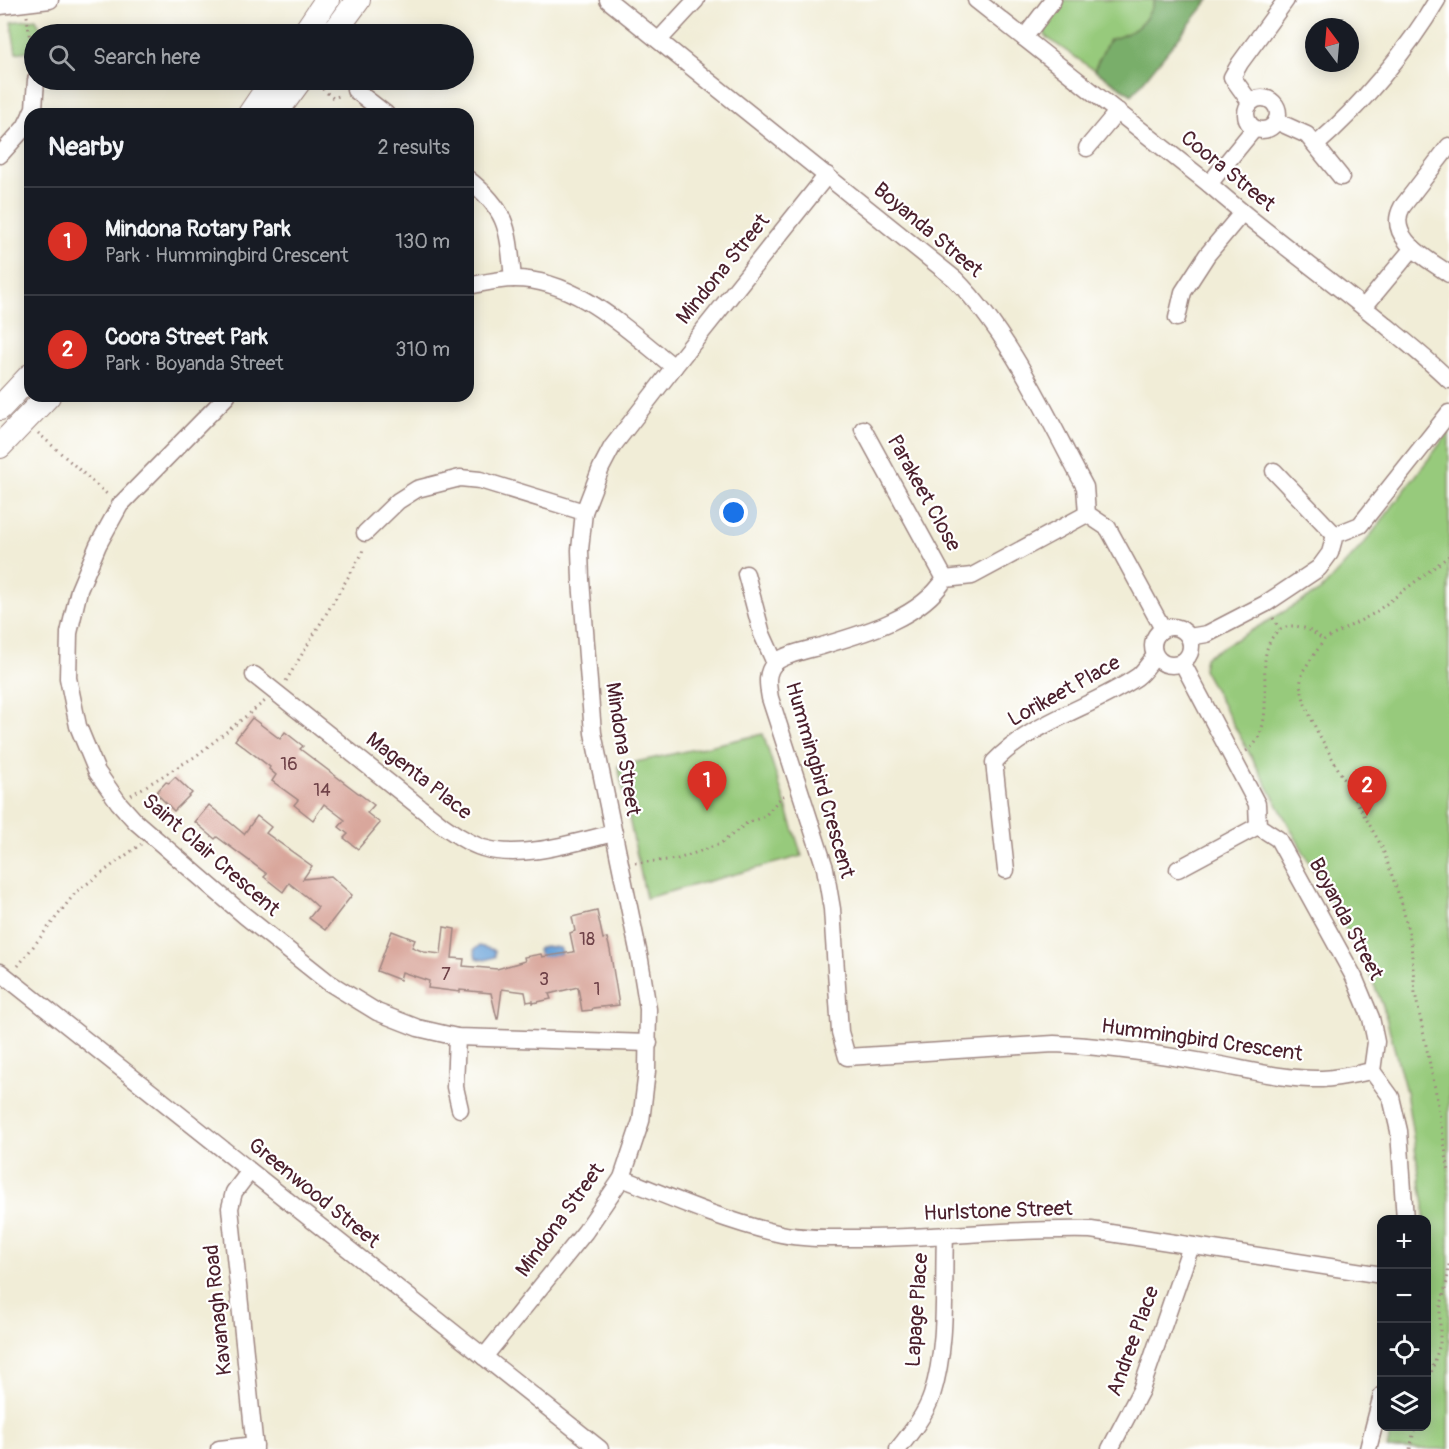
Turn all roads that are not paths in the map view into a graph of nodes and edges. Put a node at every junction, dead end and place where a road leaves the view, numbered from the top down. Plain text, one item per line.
1 (50, 0) edge
2 (327, 0) edge
3 (358, 0) edge
4 (608, 0) edge
5 (696, 0) edge
6 (976, 0) edge
7 (1053, 0) edge
8 (1286, 0) edge
9 (1437, 0) edge
10 (0, 6) edge
11 (311, 24) edge
12 (340, 24) edge
13 (1024, 38) junction
14 (658, 40) junction
15 (35, 90) edge
16 (266, 90) edge
17 (299, 90) edge
18 (355, 90) road end
19 (1250, 102) junction
20 (34, 108) edge
21 (254, 108) edge
22 (281, 108) edge
23 (378, 108) edge
24 (1118, 111) junction
25 (1276, 121) junction
26 (24, 129) edge
27 (1254, 129) junction
28 (1316, 145) junction
29 (1449, 146) edge
30 (1087, 148) dead end
31 (0, 155) edge
32 (827, 175) junction
33 (1341, 177) dead end
34 (1209, 183) junction
35 (474, 184) edge
36 (1242, 213) junction
37 (1413, 248) junction
38 (1449, 274) edge
39 (513, 279) junction
40 (474, 285) edge
41 (1364, 307) junction
42 (1177, 318) dead end
43 (674, 367) junction
44 (1449, 380) edge
45 (24, 382) edge
46 (42, 402) edge
47 (221, 402) edge
48 (0, 408) edge
49 (1449, 413) edge
50 (863, 429) dead end
51 (0, 447) edge
52 (1274, 471) dead end
53 (584, 512) junction
54 (1087, 514) junction
55 (365, 533) road end
56 (1335, 535) junction
57 (746, 574) dead end
58 (945, 579) junction
59 (1163, 629) junction
60 (1189, 637) junction
61 (1155, 656) junction
62 (1182, 662) junction
63 (775, 663) junction
64 (254, 675) dead end
65 (1258, 826) junction
66 (614, 833) junction
67 (1178, 869) dead end
68 (1006, 870) dead end
69 (0, 972) edge
70 (457, 1037) junction
71 (649, 1043) junction
72 (1372, 1071) junction
73 (460, 1109) dead end
74 (250, 1171) junction
75 (622, 1178) junction
76 (1405, 1215) edge
77 (945, 1235) junction
78 (1191, 1246) junction
79 (1377, 1274) edge
80 (484, 1357) junction
81 (1377, 1414) edge
82 (255, 1447) edge
83 (219, 1449) edge
84 (600, 1449) edge
85 (898, 1449) edge
86 (1110, 1449) edge
87 (1368, 1449) edge

1 - 10 street
2 - 11 highway
3 - 12 highway
4 - 14 street, Boyanda Street
5 - 14 street
6 - 13 street, Coora Street
7 - 13 street
8 - 19 street
9 - 28 street
13 - 24 street, Coora Street
14 - 32 street, Boyanda Street
15 - 20 street
16 - 21 highway
17 - 22 highway
18 - 23 street
19 - 25 street
19 - 27 street
24 - 30 street
24 - 34 street, Coora Street
25 - 27 street
25 - 28 street
26 - 31 street
27 - 34 street
28 - 33 street
29 - 37 street
32 - 43 street, Mindona Street
32 - 54 street, Boyanda Street
34 - 36 street, Coora Street
35 - 39 street
36 - 41 street, Coora Street
36 - 42 street
37 - 38 street
37 - 41 street
39 - 40 street
39 - 43 street
41 - 44 street, Coora Street
43 - 53 street, Mindona Street
45 - 48 highway
46 - 51 highway
47 - 70 street, Saint Clair Crescent
49 - 56 street
50 - 58 street, Parakeet Close
52 - 56 street
53 - 55 street
53 - 66 street, Mindona Street
54 - 58 street
54 - 59 street
56 - 60 street
57 - 63 street
58 - 63 street, Hummingbird Crescent
59 - 60 street
59 - 61 street
60 - 62 street
61 - 62 street
61 - 68 street, Lorikeet Place
62 - 65 street
63 - 72 street, Hummingbird Crescent
64 - 66 street, Magenta Place
65 - 67 street
65 - 72 street, Boyanda Street
66 - 71 street, Mindona Street
69 - 74 street, Greenwood Street
70 - 71 street, Saint Clair Crescent
70 - 73 street
71 - 75 street, Mindona Street
72 - 76 street
74 - 80 street, Greenwood Street
74 - 82 street, Kavanagh Road
75 - 77 street, Hurlstone Street
75 - 80 street, Mindona Street
77 - 78 street, Hurlstone Street
77 - 85 street, Lapage Place
78 - 79 street, Hurlstone Street
78 - 86 street, Andree Place
80 - 84 street, Greenwood Street
81 - 87 street
82 - 83 street

